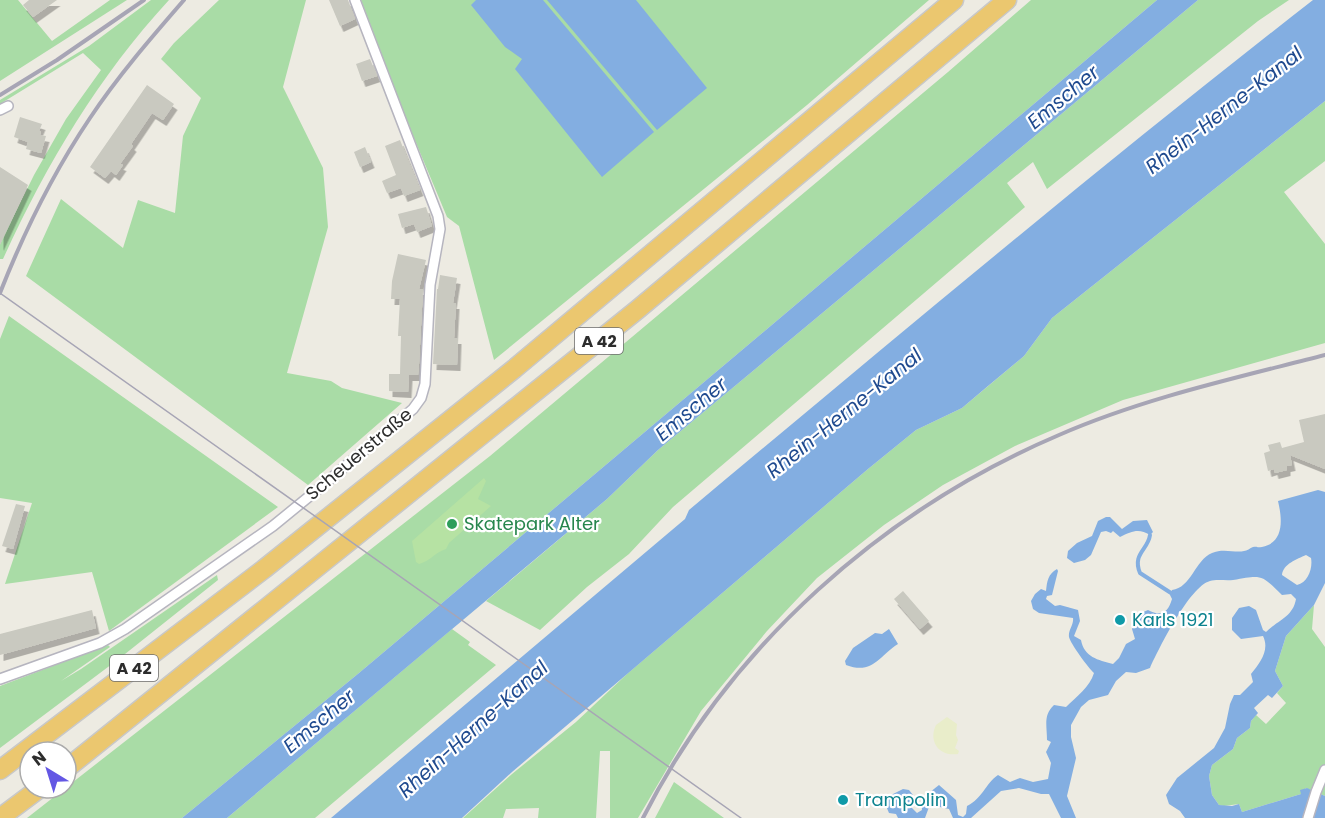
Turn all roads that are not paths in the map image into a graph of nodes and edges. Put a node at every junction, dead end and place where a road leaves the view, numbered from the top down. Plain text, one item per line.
1 (355, 0) edge
2 (954, 0) edge
3 (1007, 0) edge
4 (0, 679) edge
5 (78, 758) edge
6 (1, 768) edge
7 (1325, 770) edge
8 (24, 800) edge
9 (0, 818) edge
10 (1308, 818) edge

1 - 4 street, Scheuerstraße
2 - 6 highway, A 42
3 - 5 highway, A 42
7 - 10 street
8 - 9 highway

